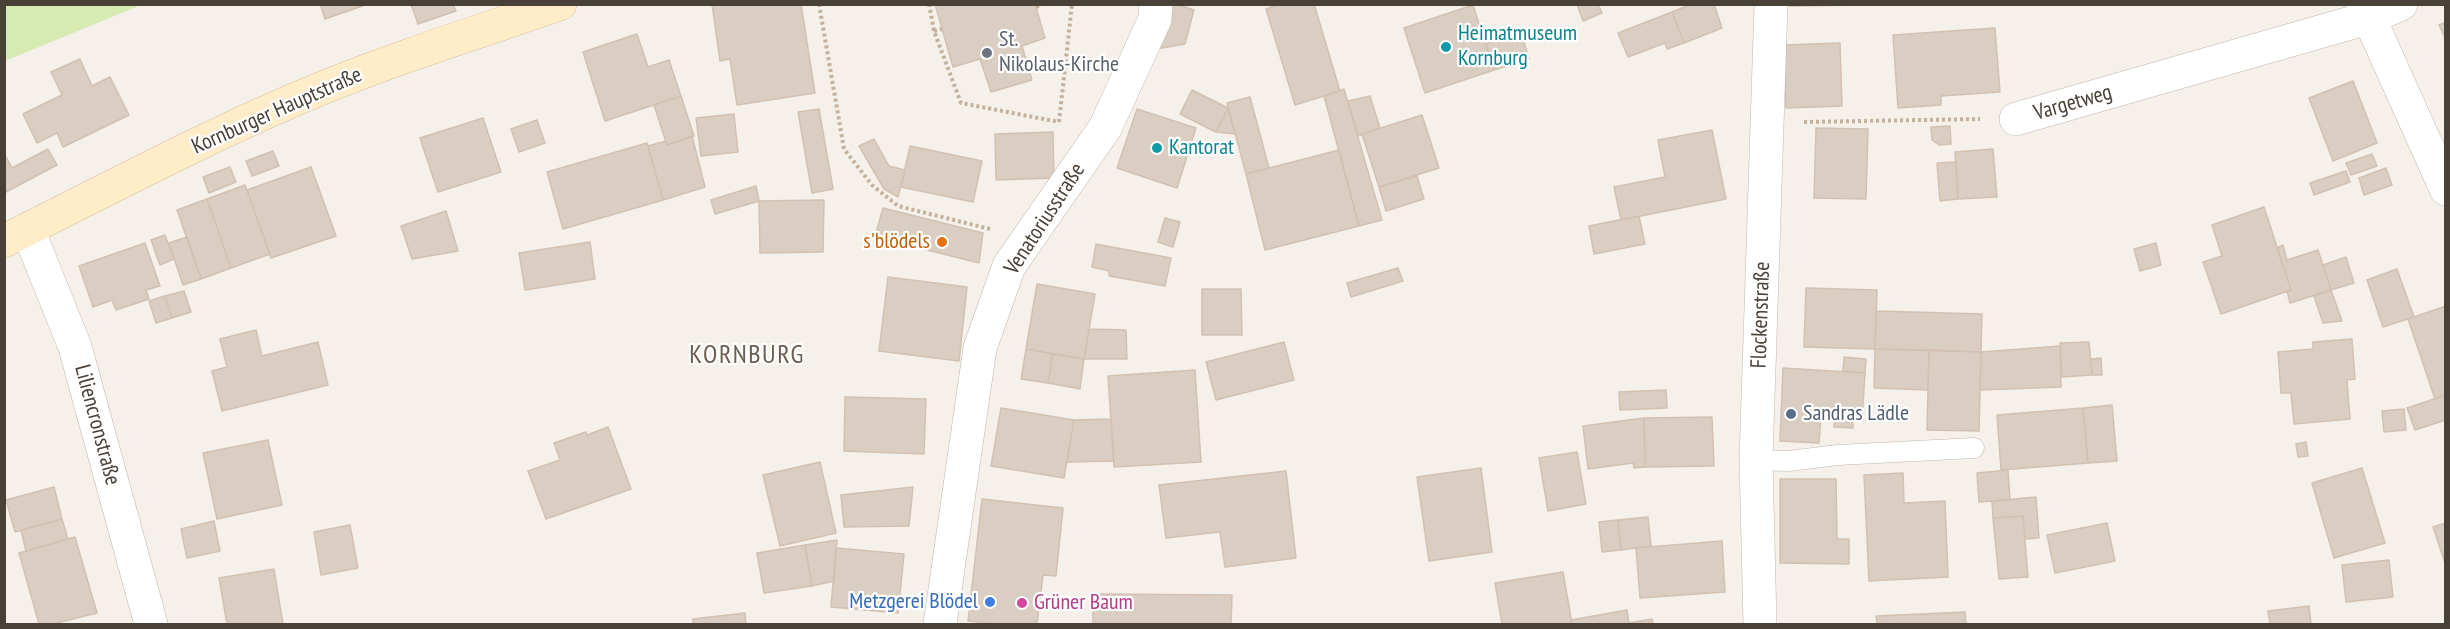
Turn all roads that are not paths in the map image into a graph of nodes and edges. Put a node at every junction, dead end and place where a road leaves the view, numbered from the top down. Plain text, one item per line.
1 (560, 4) edge
2 (1156, 4) edge
3 (1771, 4) edge
4 (2401, 4) edge
5 (2366, 11) edge
6 (2016, 119) road end
7 (2445, 189) edge
8 (16, 236) edge
9 (1974, 448) dead end
10 (1756, 460) junction
11 (152, 624) edge
12 (940, 624) edge
13 (1760, 624) edge

1 - 8 main road, Kornburger Hauptstraße
2 - 12 street, Venatoriusstraße
3 - 10 street, Flockenstraße
4 - 5 street, Vargetweg
5 - 6 street, Vargetweg
5 - 7 street
8 - 11 street, Liliencronstraße
9 - 10 lane
10 - 13 street, Flockenstraße

